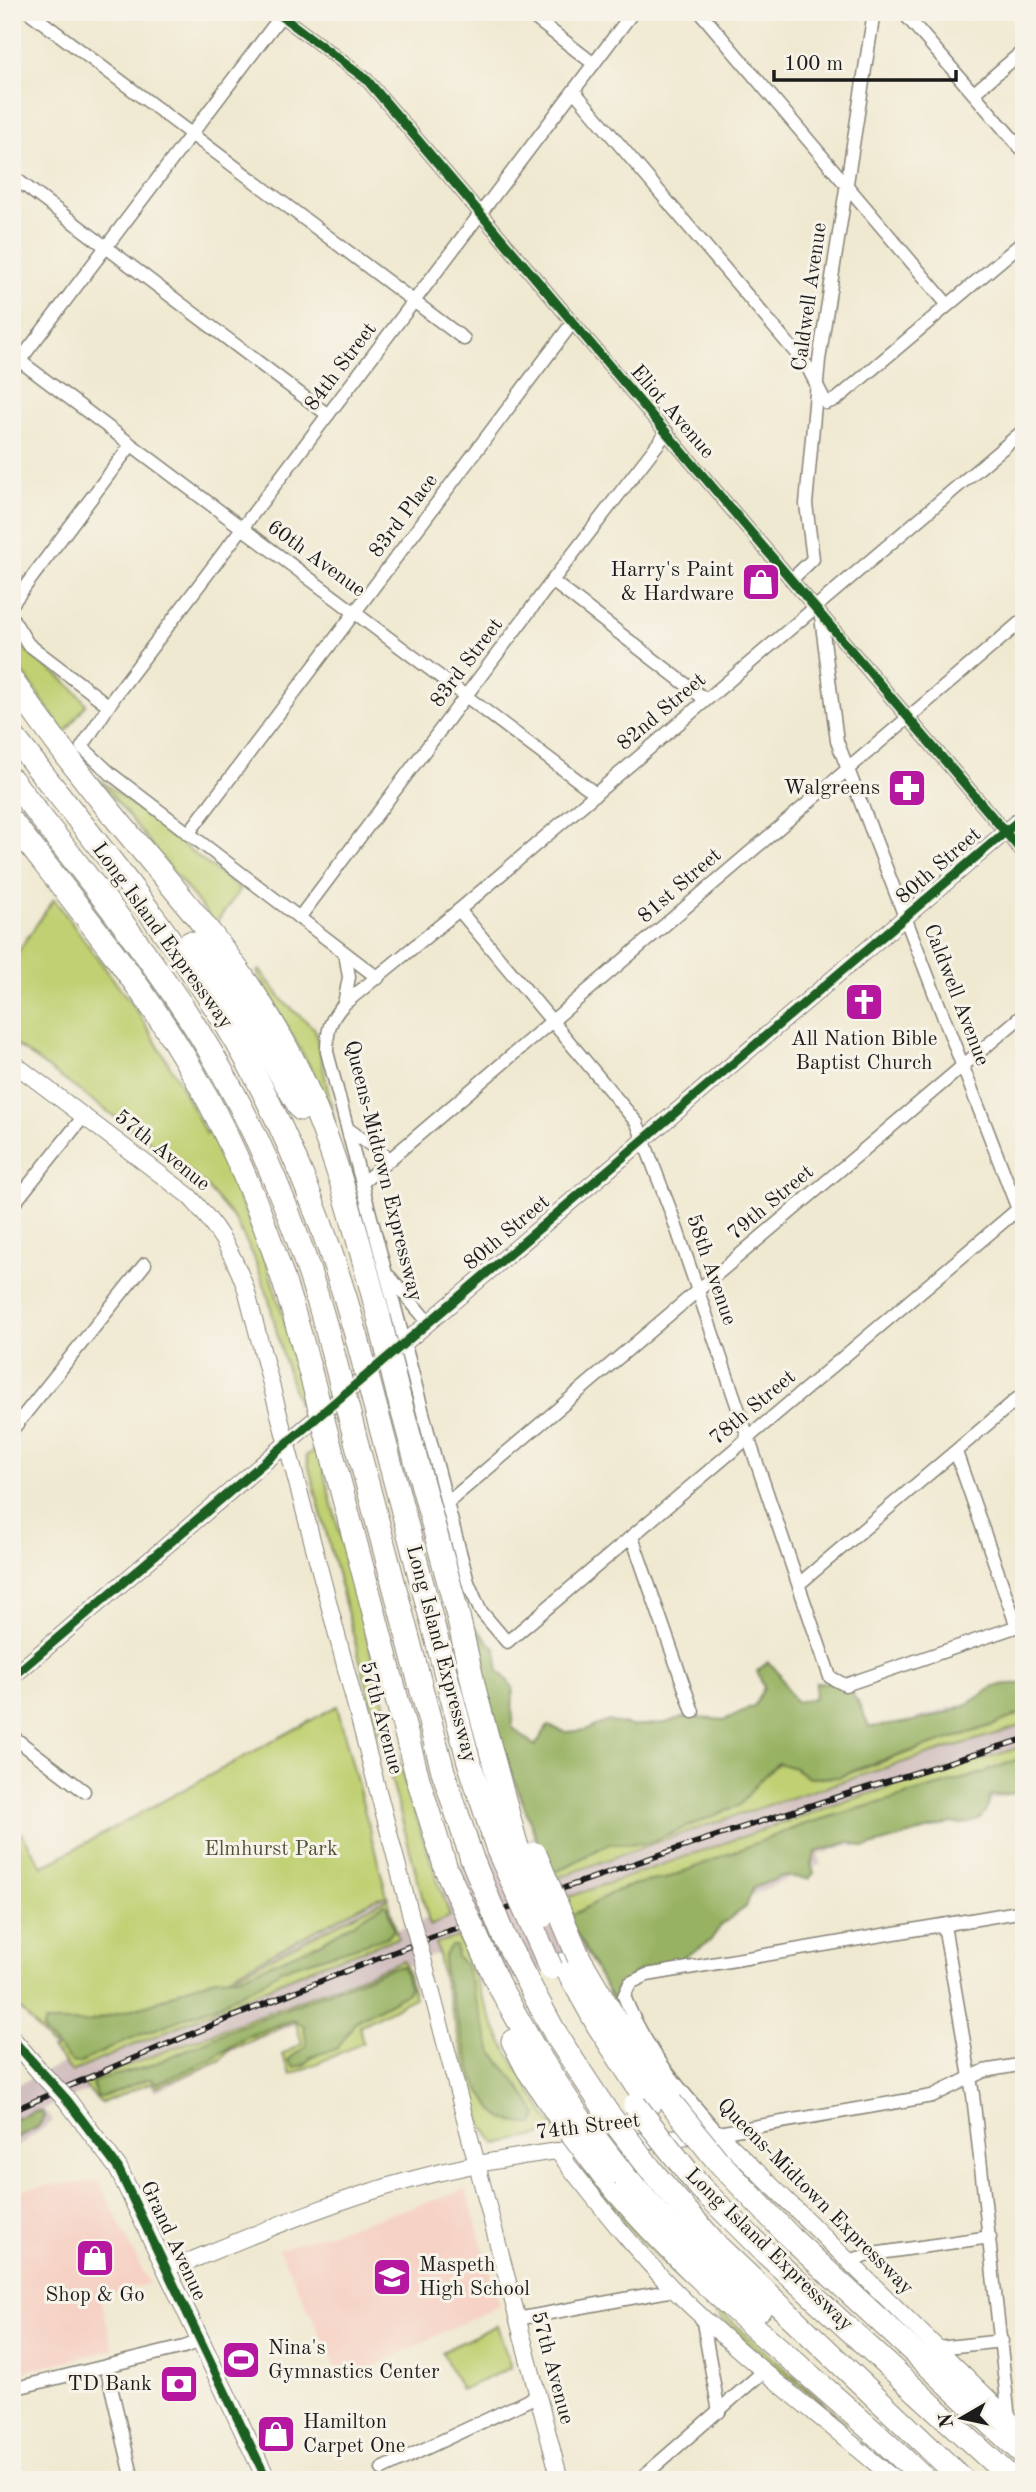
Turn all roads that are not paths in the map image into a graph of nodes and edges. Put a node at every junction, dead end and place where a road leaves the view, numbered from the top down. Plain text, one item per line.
1 (29, 12) edge
2 (527, 12) edge
3 (633, 12) edge
4 (700, 12) edge
5 (874, 12) edge
6 (904, 12) edge
7 (281, 14) edge
8 (1024, 50) edge
9 (594, 64) junction
10 (574, 91) junction
11 (974, 93) junction
12 (192, 135) junction
13 (1024, 152) edge
14 (12, 176) edge
15 (847, 186) junction
16 (481, 213) junction
17 (1024, 240) edge
18 (108, 247) junction
19 (415, 302) junction
20 (947, 304) junction
21 (573, 323) junction
22 (464, 339) dead end
23 (15, 362) edge
24 (817, 385) junction
25 (328, 415) junction
26 (1024, 430) edge
27 (667, 432) junction
28 (131, 445) junction
29 (243, 528) junction
30 (791, 580) junction
31 (552, 581) junction
32 (12, 604) edge
33 (356, 612) junction
34 (818, 612) junction
35 (12, 618) edge
36 (1024, 619) edge
37 (12, 681) edge
38 (467, 695) junction
39 (706, 700) junction
40 (108, 705) junction
41 (908, 718) junction
42 (12, 734) edge
43 (848, 768) junction
44 (12, 780) edge
45 (596, 794) junction
46 (1024, 816) edge
47 (12, 822) edge
48 (1005, 832) junction
49 (188, 834) junction
50 (104, 854) junction
51 (1024, 854) edge
52 (459, 910) junction
53 (299, 918) junction
54 (905, 918) junction
55 (345, 953) junction
56 (378, 978) junction
57 (344, 1004) junction
58 (1024, 1014) edge
59 (553, 1020) junction
60 (328, 1025) joint
61 (12, 1062) edge
62 (963, 1066) junction
63 (84, 1116) junction
64 (348, 1129) junction
65 (643, 1140) junction
66 (390, 1159) junction
67 (362, 1182) junction
68 (12, 1206) edge
69 (348, 1206) junction
70 (1021, 1206) edge
71 (1024, 1225) edge
72 (145, 1264) dead end
73 (387, 1273) junction
74 (697, 1290) junction
75 (428, 1322) junction
76 (405, 1343) junction
77 (1024, 1393) edge
78 (12, 1430) edge
79 (748, 1438) junction
80 (286, 1443) junction
81 (956, 1452) junction
82 (447, 1503) junction
83 (632, 1537) junction
84 (799, 1584) junction
85 (1020, 1625) edge
86 (507, 1642) joint
87 (12, 1676) edge
88 (693, 1712) dead end
89 (12, 1736) edge
90 (83, 1791) dead end
91 (515, 1844) junction
92 (1024, 1912) edge
93 (944, 1925) junction
94 (564, 1963) junction
95 (12, 2039) edge
96 (1024, 2064) edge
97 (970, 2077) junction
98 (652, 2104) junction
99 (718, 2133) junction
100 (557, 2151) junction
101 (476, 2165) junction
102 (616, 2178) junction
103 (990, 2237) junction
104 (847, 2261) junction
105 (165, 2265) junction
106 (674, 2290) junction
107 (702, 2317) junction
108 (517, 2319) junction
109 (1002, 2340) junction
110 (201, 2341) junction
111 (938, 2348) junction
112 (106, 2366) junction
113 (764, 2371) junction
114 (12, 2389) edge
115 (537, 2396) junction
116 (719, 2412) junction
117 (894, 2417) junction
118 (1009, 2419) junction
119 (1024, 2433) edge
120 (1024, 2454) edge
121 (382, 2469) dead end
122 (133, 2480) edge
123 (267, 2480) edge
124 (560, 2480) edge
125 (639, 2480) edge
126 (895, 2480) edge
127 (925, 2480) edge
128 (962, 2480) edge
129 (1013, 2480) edge

1 - 12 street
2 - 9 street
3 - 9 street, 84th Street
4 - 15 street
5 - 15 street, Caldwell Avenue
6 - 11 street
7 - 12 street
7 - 16 street, Eliot Avenue
8 - 11 street
9 - 10 street, 84th Street
10 - 16 street, 84th Street
10 - 24 street
11 - 13 street
12 - 18 street
12 - 19 street
14 - 18 street
15 - 20 street
15 - 24 street, Caldwell Avenue
16 - 19 street, 84th Street
16 - 21 street, Eliot Avenue
17 - 20 street
18 - 23 street
18 - 25 street
19 - 22 street
19 - 25 street, 84th Street
20 - 24 street
21 - 27 street, Eliot Avenue
21 - 33 street, 83rd Place
23 - 28 street, 60th Avenue
24 - 30 street, Caldwell Avenue
25 - 29 street, 84th Street
26 - 34 street, 82nd Street
27 - 30 street, Eliot Avenue
27 - 31 street, 83rd Street
28 - 29 street, 60th Avenue
28 - 32 street
29 - 33 street, 60th Avenue
29 - 40 street, 84th Street
30 - 34 street, Eliot Avenue
31 - 38 street, 83rd Street
31 - 39 street
33 - 38 street, 60th Avenue
33 - 49 street, 83rd Place
34 - 39 street, 82nd Street
34 - 41 street, Eliot Avenue
34 - 43 street, Caldwell Avenue
35 - 40 street
36 - 41 street, 81st Street
37 - 69 highway
38 - 45 street, 60th Avenue
38 - 53 street, 83rd Street
39 - 45 street, 82nd Street
40 - 49 street, 84th Street
41 - 43 street, 81st Street
41 - 48 street, Eliot Avenue
42 - 50 highway, Long Island Expressway
43 - 54 street, Caldwell Avenue
43 - 59 street, 81st Street
44 - 117 highway, Long Island Expressway, bridge
45 - 52 street, 82nd Street
46 - 48 street, 80th Street
47 - 102 highway, bridge
48 - 51 street, Eliot Avenue
48 - 54 street, 80th Street
49 - 53 street
50 - 69 highway
50 - 91 highway, Long Island Expressway, bridge
52 - 56 street, 82nd Street
52 - 59 street, 58th Avenue
53 - 55 street
54 - 62 street, Caldwell Avenue
54 - 65 street, 80th Street
55 - 56 street
55 - 57 street
56 - 57 street, 82nd Street
57 - 60 street, 82nd Street
58 - 62 street, 79th Street
59 - 65 street, 58th Avenue
59 - 66 street, 81st Street
60 - 64 street, Queens-Midtown Expressway
61 - 63 street, 57th Avenue
62 - 70 street, Caldwell Avenue
62 - 74 street, 79th Street
63 - 68 street
63 - 80 street, 57th Avenue
64 - 66 street
64 - 67 street, Queens-Midtown Expressway
65 - 74 street, 58th Avenue
65 - 75 street, 80th Street
66 - 67 street, 81st Street
67 - 73 street, Queens-Midtown Expressway
69 - 91 highway, bridge
70 - 71 street, Caldwell Avenue
70 - 79 street, 78th Street
72 - 78 street
73 - 75 street
73 - 76 street, Queens-Midtown Expressway
74 - 79 street, 58th Avenue
74 - 82 street, 79th Street
75 - 76 street, 80th Street
76 - 80 street, 80th Street
76 - 82 street, Queens-Midtown Expressway
77 - 81 street
79 - 83 street, 78th Street
79 - 84 street, 58th Avenue
80 - 87 street, 80th Street
80 - 101 street, 57th Avenue, bridge
81 - 84 street
81 - 85 street
82 - 86 street, Queens-Midtown Expressway
83 - 86 street, 78th Street
83 - 88 street
84 - 85 street, 58th Avenue
89 - 90 street
91 - 94 highway, bridge
91 - 94 highway, Long Island Expressway, bridge
92 - 93 street
93 - 97 street
93 - 99 street, Queens-Midtown Expressway
94 - 98 highway
94 - 98 highway, Long Island Expressway
95 - 105 main road, Grand Avenue, bridge
96 - 97 street, 74th Street
97 - 99 street, 74th Street
97 - 103 street
98 - 120 highway, bridge
98 - 129 highway, Long Island Expressway, bridge
99 - 100 street, 74th Street
99 - 104 street, Queens-Midtown Expressway
100 - 101 street, 74th Street
100 - 106 street
101 - 105 street, 74th Street
101 - 108 street, 57th Avenue
102 - 117 highway
102 - 127 highway
103 - 104 street
103 - 109 street
104 - 111 street, Queens-Midtown Expressway
105 - 110 main road, Grand Avenue
106 - 107 street
106 - 108 street
107 - 113 street
107 - 116 street
108 - 115 street, 57th Avenue
109 - 111 street
109 - 118 street
110 - 112 street
110 - 123 main road, Grand Avenue
111 - 118 street, Queens-Midtown Expressway
112 - 114 street
112 - 122 street
113 - 116 street
113 - 126 street
115 - 121 street
115 - 124 street, 57th Avenue
116 - 125 street
117 - 128 highway, Long Island Expressway
118 - 119 street, Queens-Midtown Expressway

